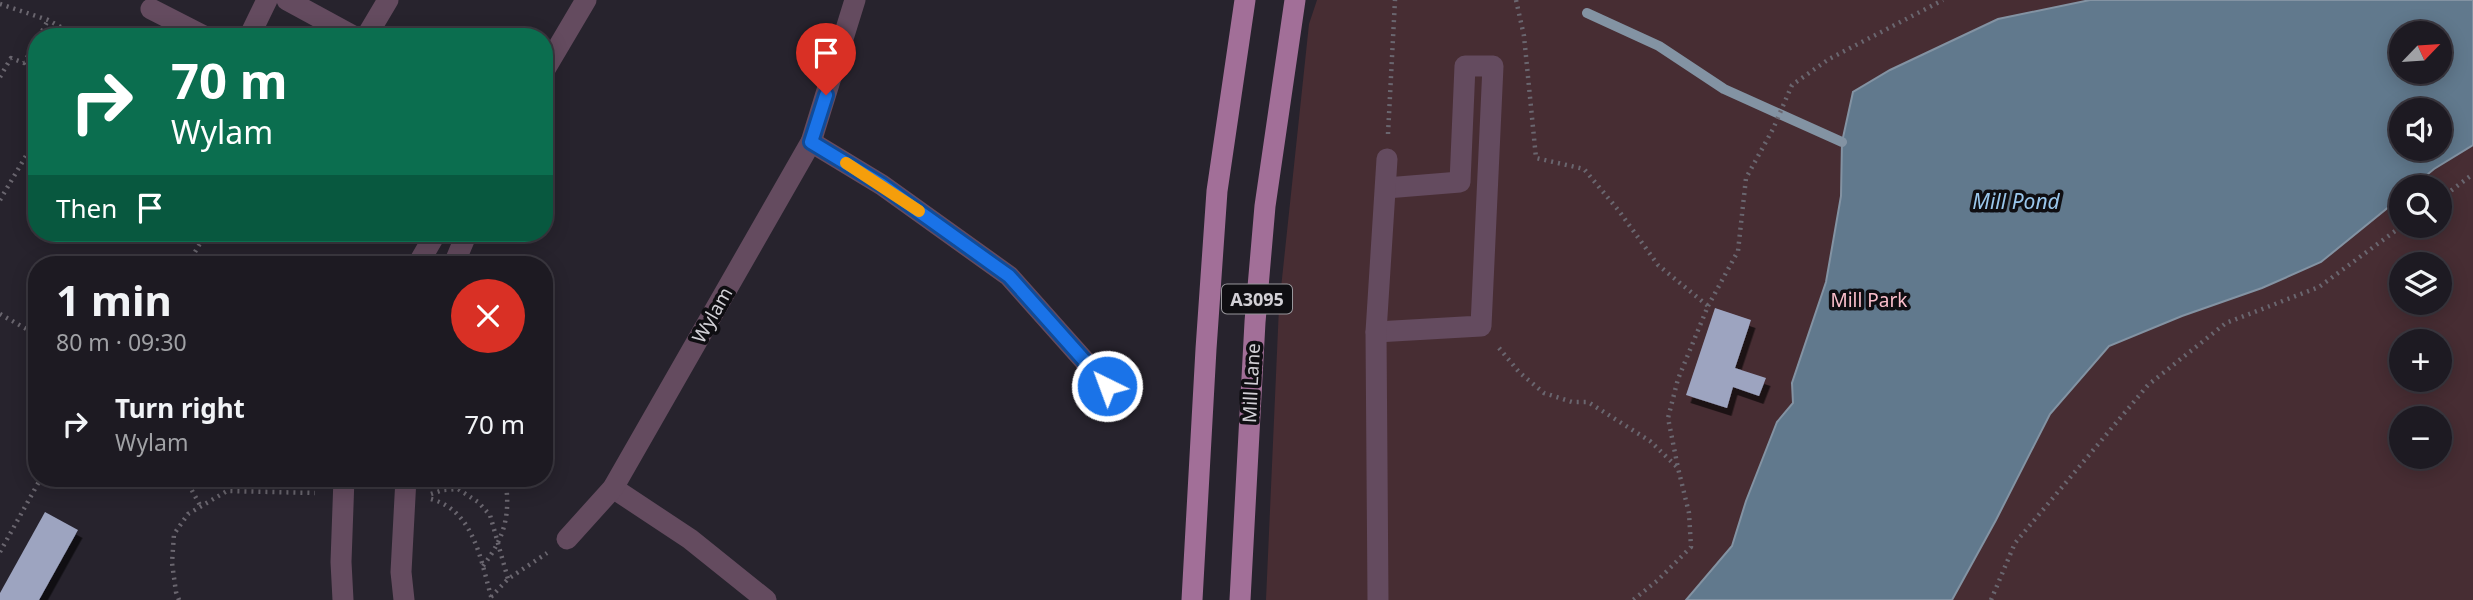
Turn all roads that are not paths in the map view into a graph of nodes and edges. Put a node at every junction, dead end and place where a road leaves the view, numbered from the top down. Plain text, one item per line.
1 (267, 0) edge
2 (287, 0) edge
3 (388, 0) edge
4 (586, 0) edge
5 (855, 0) edge
6 (1245, 0) edge
7 (1295, 0) edge
8 (151, 9) dead end
9 (188, 28) edge
10 (253, 28) edge
11 (338, 28) edge
12 (371, 28) edge
13 (553, 56) edge
14 (811, 142) junction
15 (1387, 159) road end
16 (1386, 188) junction
17 (1376, 332) junction
18 (1107, 386) dead end
19 (344, 487) edge
20 (406, 487) edge
21 (613, 488) junction
22 (568, 539) road end
23 (343, 600) edge
24 (404, 600) edge
25 (766, 600) edge
26 (1192, 600) edge
27 (1240, 600) edge
28 (1378, 600) edge

1 - 10 street
2 - 11 street
3 - 12 street
4 - 13 street
5 - 14 street, Wylam
6 - 26 main road, A3095
7 - 27 main road, Mill Lane / A3095
8 - 9 street
14 - 18 street
14 - 21 street, Wylam
15 - 16 street
16 - 17 street
16 - 17 street
17 - 28 street
19 - 23 street
20 - 24 street
21 - 22 street, Wylam
21 - 25 street

